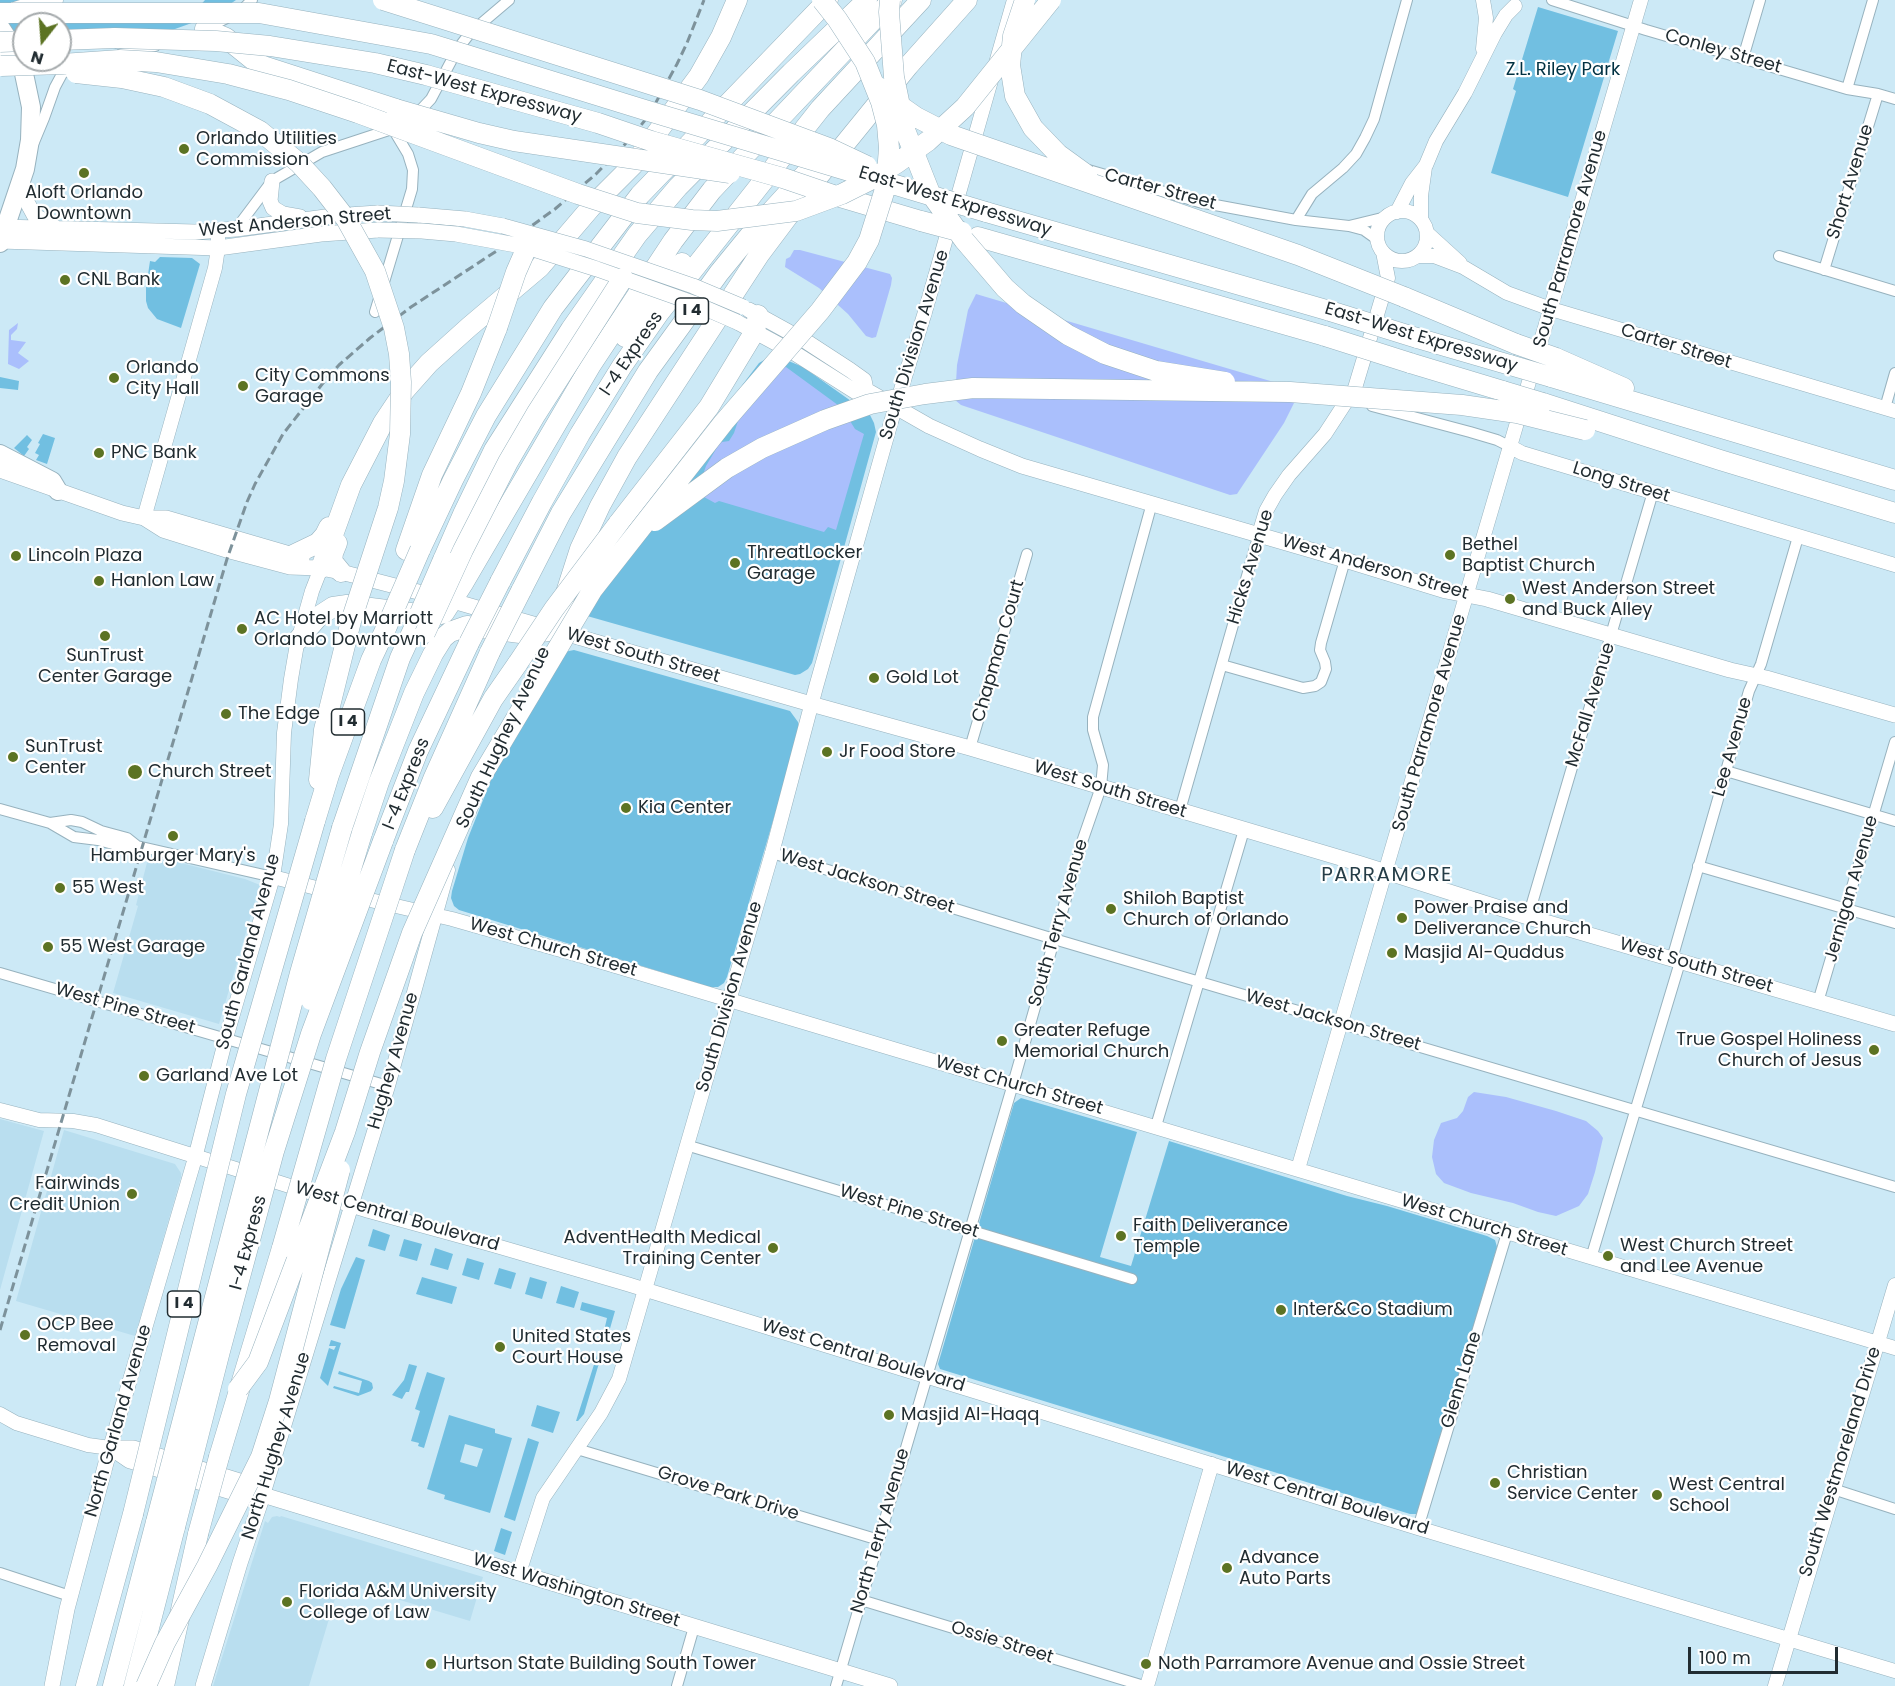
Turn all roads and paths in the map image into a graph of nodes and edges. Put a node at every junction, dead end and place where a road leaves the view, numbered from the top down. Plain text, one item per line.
1 (53, 0) edge
2 (252, 0) edge
3 (383, 0) edge
4 (509, 0) edge
5 (737, 0) edge
6 (815, 0) edge
7 (822, 0) edge
8 (828, 0) edge
9 (867, 0) edge
10 (891, 0) edge
11 (921, 0) edge
12 (967, 0) edge
13 (1051, 0) edge
14 (1407, 0) edge
15 (1484, 0) edge
16 (1552, 0) edge
17 (1641, 0) edge
18 (1760, 0) edge
19 (1873, 0) edge
20 (1017, 1) edge
21 (1518, 3) edge
22 (4, 17) edge
23 (1634, 26) junction
24 (205, 29) junction
25 (72, 40) edge
26 (0, 42) edge
27 (12, 50) edge
28 (1483, 54) junction
29 (12, 56) edge
30 (1743, 58) junction
31 (79, 61) junction
32 (72, 62) edge
33 (72, 63) edge
34 (909, 65) junction
35 (21, 72) edge
36 (72, 72) edge
37 (1847, 89) junction
38 (1878, 94) junction
39 (1895, 99) edge
40 (820, 109) junction
41 (393, 129) junction
42 (975, 137) junction
43 (29, 153) junction
44 (1426, 165) junction
45 (783, 178) junction
46 (272, 181) junction
47 (22, 182) junction
48 (1116, 191) junction
49 (929, 194) junction
50 (1392, 214) junction
51 (315, 218) junction
52 (1420, 219) junction
53 (1296, 220) junction
54 (1349, 226) junction
55 (236, 229) junction
56 (58, 230) junction
57 (218, 231) junction
58 (1427, 233) junction
59 (1, 236) edge
60 (533, 241) junction
61 (1381, 246) junction
62 (218, 248) junction
63 (1779, 256) dead end
64 (1412, 258) junction
65 (1463, 267) junction
66 (1824, 270) junction
67 (628, 272) junction
68 (1388, 278) junction
69 (1895, 291) edge
70 (1551, 309) junction
71 (375, 312) dead end
72 (749, 319) junction
73 (429, 363) junction
74 (1553, 368) junction
75 (1895, 373) edge
76 (1290, 392) junction
77 (1348, 401) junction
78 (896, 407) junction
79 (1890, 410) edge
80 (1511, 447) junction
81 (0, 454) edge
82 (1720, 460) junction
83 (0, 470) edge
84 (1895, 480) edge
85 (58, 491) junction
86 (1653, 492) junction
87 (1152, 503) junction
88 (1895, 513) edge
89 (144, 518) junction
90 (1259, 534) junction
91 (635, 535) junction
92 (1798, 537) junction
93 (413, 550) junction
94 (1027, 554) dead end
95 (293, 555) junction
96 (1345, 560) junction
97 (1895, 565) edge
98 (321, 568) junction
99 (341, 572) junction
100 (1467, 595) junction
101 (458, 602) junction
102 (554, 630) junction
103 (419, 632) junction
104 (1612, 635) junction
105 (298, 640) junction
106 (1222, 665) junction
107 (1756, 675) junction
108 (812, 705) junction
109 (1895, 716) edge
110 (1895, 742) edge
111 (970, 748) junction
112 (1726, 771) junction
113 (1101, 787) junction
114 (0, 809) edge
115 (1179, 810) junction
116 (1874, 814) junction
117 (71, 820) junction
118 (315, 821) junction
119 (1895, 821) edge
120 (50, 823) junction
121 (86, 823) junction
122 (1244, 830) junction
123 (68, 834) junction
124 (81, 838) junction
125 (407, 845) junction
126 (137, 846) junction
127 (772, 853) junction
128 (1698, 866) junction
129 (1386, 872) junction
130 (273, 877) junction
131 (1847, 909) junction
132 (436, 915) junction
133 (1528, 917) junction
134 (1895, 923) edge
135 (1054, 939) junction
136 (1676, 961) junction
137 (0, 972) edge
138 (1199, 981) junction
139 (729, 1000) junction
140 (1818, 1002) junction
141 (1341, 1023) junction
142 (1895, 1024) edge
143 (226, 1038) junction
144 (1013, 1084) junction
145 (388, 1086) junction
146 (0, 1110) edge
147 (1635, 1110) junction
148 (1156, 1126) junction
149 (345, 1131) junction
150 (686, 1145) junction
151 (274, 1151) junction
152 (195, 1158) junction
153 (1298, 1169) junction
154 (1895, 1187) edge
155 (351, 1206) junction
156 (970, 1230) junction
157 (1507, 1233) junction
158 (1591, 1258) junction
159 (1132, 1278) dead end
160 (1895, 1285) edge
161 (644, 1290) junction
162 (1877, 1342) junction
163 (1895, 1348) edge
164 (927, 1376) junction
165 (238, 1389) junction
166 (0, 1414) edge
167 (110, 1448) junction
168 (577, 1449) junction
169 (1212, 1464) junction
170 (1833, 1490) junction
171 (263, 1496) junction
172 (1895, 1509) edge
173 (166, 1524) junction
174 (1418, 1528) junction
175 (879, 1540) junction
176 (0, 1573) edge
177 (519, 1573) junction
178 (70, 1596) junction
179 (861, 1600) junction
180 (694, 1627) junction
181 (1788, 1639) junction
182 (1895, 1671) edge
183 (838, 1678) edge
184 (52, 1686) edge
185 (86, 1686) edge
186 (113, 1686) edge
187 (134, 1686) edge
188 (146, 1686) edge
189 (164, 1686) edge
190 (203, 1686) edge
191 (677, 1686) edge
192 (890, 1686) edge
193 (1145, 1686) edge
194 (1775, 1686) edge

1 - 22 highway
2 - 24 street
3 - 49 highway, bridge
4 - 41 street
5 - 73 highway
6 - 48 highway, bridge
7 - 91 highway, bridge
8 - 93 highway, I 4
9 - 103 highway, bridge
10 - 76 highway, bridge
10 - 101 highway
11 - 40 highway, I-4 Express
12 - 34 highway, I 4
13 - 33 highway, bridge
14 - 53 street
15 - 21 street
15 - 28 street
16 - 23 street, Conley Street
17 - 23 street, South Parramore Avenue
18 - 30 street
19 - 37 street
20 - 42 street, South Division Avenue
20 - 48 highway, bridge
21 - 28 street
22 - 27 main road
22 - 49 highway, East-West Expressway, bridge
23 - 30 street, Conley Street
23 - 70 street, South Parramore Avenue
24 - 31 street
24 - 45 highway, bridge
25 - 45 highway, East-West Expressway, bridge
26 - 29 highway, bridge
28 - 44 street
30 - 37 street, Conley Street
31 - 32 street
31 - 43 street
34 - 102 highway
34 - 125 highway, I 4, bridge
35 - 43 main road
36 - 118 highway, bridge
37 - 38 street, Conley Street
38 - 39 street, Conley Street
38 - 66 street, Short Avenue
40 - 101 highway
40 - 151 highway, I-4 Express, bridge
41 - 46 street
41 - 71 street
42 - 53 street, Carter Street
42 - 78 street, South Division Avenue
43 - 47 main road
44 - 50 street
44 - 52 street
45 - 82 highway, East-West Expressway, bridge
46 - 51 main road
46 - 55 street
47 - 56 main road
47 - 59 main road
48 - 74 highway, bridge
49 - 74 highway, East-West Expressway, bridge
50 - 52 street
50 - 54 street, Carter Street
50 - 61 street
51 - 55 main road, West Anderson Street
51 - 60 main road, West Anderson Street, bridge
52 - 58 street
53 - 54 street, Carter Street
54 - 61 street, Carter Street
55 - 57 main road, West Anderson Street
56 - 57 main road, West Anderson Street
56 - 59 main road, West Anderson Street
57 - 62 street
58 - 64 street
58 - 65 street, Carter Street
59 - 62 main road, West Anderson Street
60 - 62 main road, West Anderson Street, bridge
60 - 67 main road, West Anderson Street, bridge
60 - 93 highway, bridge
61 - 64 street
61 - 68 street, Hicks Avenue
62 - 89 street
63 - 66 street
64 - 65 street, Carter Street
64 - 68 street
65 - 70 street, Carter Street
66 - 69 street
67 - 72 main road, West Anderson Street, bridge
67 - 103 highway, bridge
68 - 77 street, Hicks Avenue
70 - 79 street, Carter Street
70 - 80 street, South Parramore Avenue
72 - 78 main road, West Anderson Street
72 - 125 highway, bridge
73 - 95 highway
73 - 98 highway
73 - 99 highway
74 - 84 highway, East-West Expressway
75 - 79 street
76 - 82 highway, bridge
76 - 91 highway, bridge
77 - 80 street, Long Street
77 - 90 street, Hicks Avenue
78 - 87 main road, West Anderson Street
78 - 108 street, South Division Avenue
80 - 86 street, Long Street
80 - 100 street, South Parramore Avenue
81 - 85 main road
82 - 88 highway, East-West Expressway
83 - 85 main road, West South Street
85 - 89 main road, West South Street
86 - 92 street, Long Street
86 - 104 street, McFall Avenue
87 - 90 main road, West Anderson Street
87 - 113 street, South Terry Avenue
89 - 95 main road, West South Street
89 - 98 main road, West South Street
90 - 96 main road, West Anderson Street
90 - 106 street, Hicks Avenue
91 - 149 highway, bridge
92 - 97 street, Long Street
92 - 107 street, Lee Avenue
93 - 118 highway, I 4, bridge
94 - 111 street, Chapman Court
95 - 98 main road, West South Street
96 - 100 main road, West Anderson Street
96 - 106 street
98 - 99 main road, West South Street
98 - 105 street, South Garland Avenue
99 - 101 main road, West South Street
100 - 104 main road, West Anderson Street
100 - 129 street, South Parramore Avenue
101 - 102 main road, West South Street
101 - 105 highway
102 - 108 main road, West South Street
102 - 132 street, South Hughey Avenue
102 - 151 highway, bridge
103 - 173 highway, I-4 Express, bridge
104 - 107 main road, West Anderson Street
104 - 133 street, McFall Avenue
105 - 130 street, South Garland Avenue
106 - 115 street, Hicks Avenue
107 - 109 main road, West Anderson Street
107 - 112 street, Lee Avenue
108 - 111 main road, West South Street
108 - 127 street, South Division Avenue
110 - 116 street, Jernigan Avenue
111 - 113 main road, West South Street
112 - 116 street
112 - 128 street, Lee Avenue
113 - 115 main road, West South Street
113 - 135 street, South Terry Avenue
114 - 120 street, West Church Street
115 - 122 main road, West South Street
116 - 119 street
116 - 131 street, Jernigan Avenue
117 - 120 street, West Church Street
117 - 121 street, West Church Street
117 - 123 street
118 - 185 highway, I 4, bridge
120 - 123 street, West Church Street
121 - 124 street
121 - 126 street, West Church Street
122 - 129 main road, West South Street
122 - 138 street
123 - 124 street, West Church Street
124 - 126 street, West Church Street
125 - 165 highway, I 4, bridge
126 - 130 street, West Church Street
127 - 135 street, West Jackson Street
127 - 139 street, South Division Avenue
128 - 131 street
128 - 136 street, Lee Avenue
129 - 133 main road, West South Street
129 - 141 street, South Parramore Avenue
130 - 132 street, West Church Street
130 - 143 street, South Garland Avenue
131 - 134 street
131 - 140 street, Jernigan Avenue
132 - 139 street, West Church Street
132 - 145 street, Hughey Avenue
133 - 136 main road, West South Street
135 - 138 street, West Jackson Street
135 - 144 street, South Terry Avenue
136 - 140 main road, West South Street
136 - 147 street, Lee Avenue
137 - 143 street, West Pine Street
138 - 141 street, West Jackson Street
138 - 148 street
139 - 144 street, West Church Street
139 - 150 street, South Division Avenue
140 - 142 main road, West South Street
141 - 147 street, West Jackson Street
141 - 153 street, South Parramore Avenue
143 - 145 street, West Pine Street
143 - 152 street, South Garland Avenue
144 - 148 street, West Church Street
144 - 156 street, South Terry Avenue
145 - 155 street, Hughey Avenue
146 - 152 street, West Central Boulevard
147 - 154 street, West Jackson Street
147 - 158 street, Lee Avenue
148 - 153 street, West Church Street
149 - 165 highway, bridge
149 - 188 highway, bridge
150 - 156 street, West Pine Street
150 - 161 street, South Division Avenue
151 - 173 highway, I-4 Express, bridge
152 - 155 street, West Central Boulevard
152 - 167 street, North Garland Avenue
153 - 157 street, West Church Street
155 - 161 street, West Central Boulevard
155 - 171 street, North Hughey Avenue
156 - 159 street, West Pine Street
156 - 164 street, South Terry Avenue
157 - 158 street, West Church Street
157 - 174 street, Glenn Lane
158 - 162 street, West Church Street
160 - 162 street, South Westmoreland Drive
161 - 164 street, West Central Boulevard
161 - 168 street, South Division Avenue
162 - 163 street, West Church Street
162 - 170 street, South Westmoreland Drive
164 - 169 street, West Central Boulevard
164 - 175 street, North Terry Avenue
165 - 189 highway, I 4, bridge
166 - 167 street, West Washington Street
167 - 171 main road, West Washington Street
167 - 178 main road, North Garland Avenue
168 - 175 street, Grove Park Drive
168 - 177 street, South Division Avenue
169 - 174 street, West Central Boulevard
169 - 193 street
170 - 172 street
170 - 181 street, South Westmoreland Drive
171 - 177 main road, West Washington Street
171 - 190 main road, North Hughey Avenue
173 - 186 highway, I-4 Express
173 - 187 highway, I-4 Express
174 - 181 street, West Central Boulevard
175 - 179 street, North Terry Avenue
176 - 178 street
177 - 180 main road, West Washington Street
178 - 184 main road, North Garland Avenue
179 - 183 street, North Terry Avenue
179 - 193 street, Ossie Street
180 - 183 main road, West Washington Street
180 - 191 street
181 - 182 street, West Central Boulevard
181 - 194 street, South Westmoreland Drive
183 - 192 main road, West Washington Street

